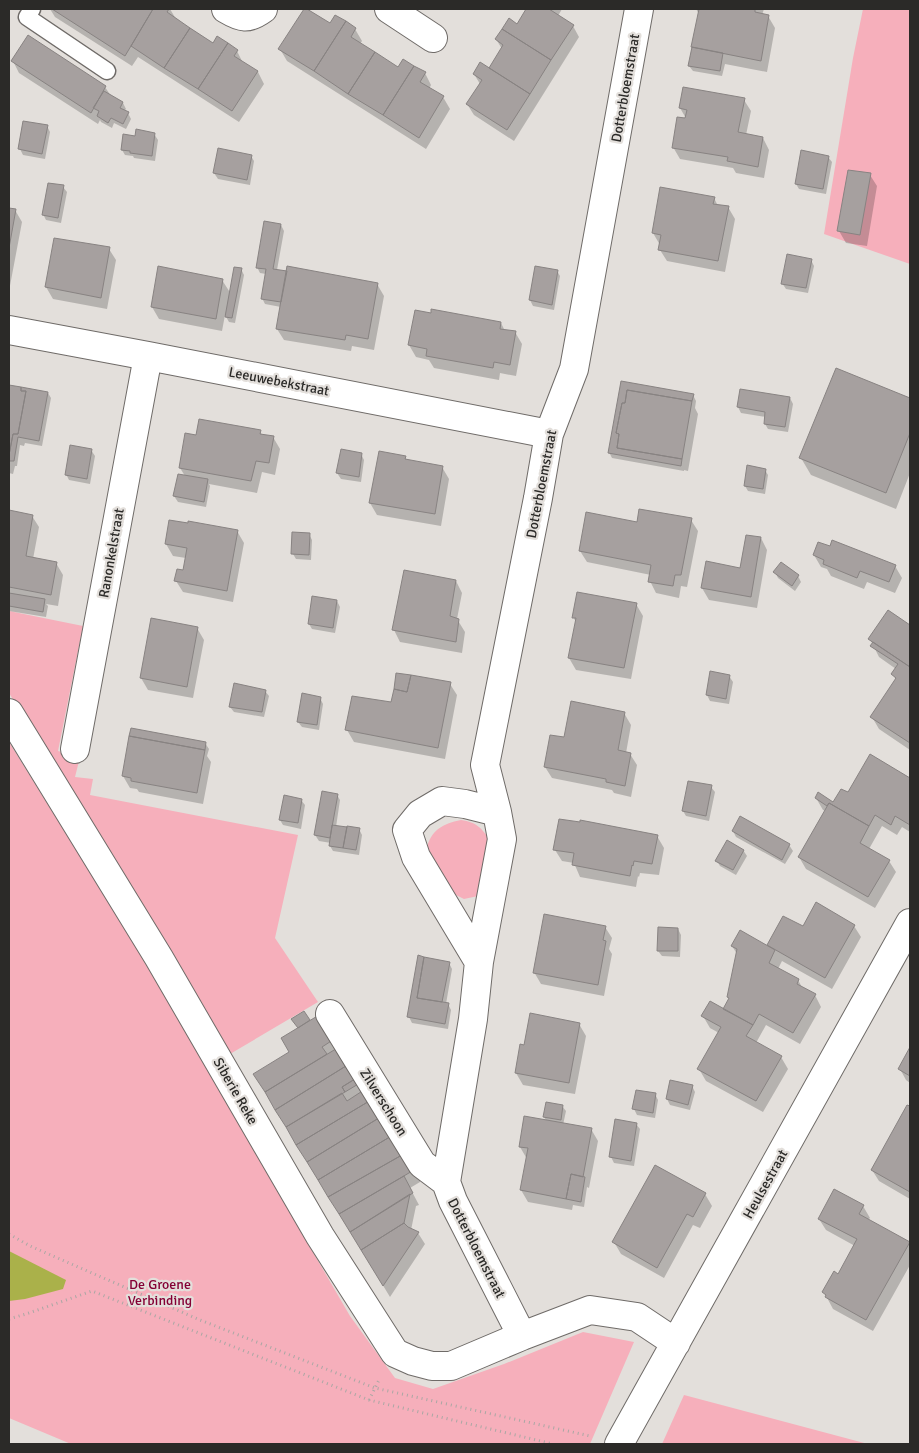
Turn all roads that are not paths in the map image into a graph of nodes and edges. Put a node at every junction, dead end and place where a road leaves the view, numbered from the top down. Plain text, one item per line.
1 (32, 9) edge
2 (226, 9) edge
3 (263, 9) edge
4 (389, 9) edge
5 (640, 9) edge
6 (433, 38) dead end
7 (107, 71) dead end
8 (9, 330) edge
9 (148, 356) junction
10 (549, 434) junction
11 (9, 713) edge
12 (75, 749) dead end
13 (497, 812) junction
14 (910, 923) edge
15 (479, 962) junction
16 (330, 1014) dead end
17 (446, 1182) junction
18 (522, 1336) junction
19 (676, 1343) junction
20 (619, 1443) edge

1 - 7 lane
2 - 3 street
4 - 6 street
5 - 10 street, Dotterbloemstraat
8 - 9 street, Leeuwebekstraat
9 - 10 street, Leeuwebekstraat
9 - 12 street, Ranonkelstraat
10 - 13 street, Dotterbloemstraat
11 - 18 street, Siberie Reke
13 - 15 street, Dotterbloemstraat
13 - 15 street
14 - 19 street, Heulsestraat
15 - 17 street, Dotterbloemstraat
16 - 17 street, Zilverschoon
17 - 18 street, Dotterbloemstraat
18 - 19 street
19 - 20 street, Heulsestraat

